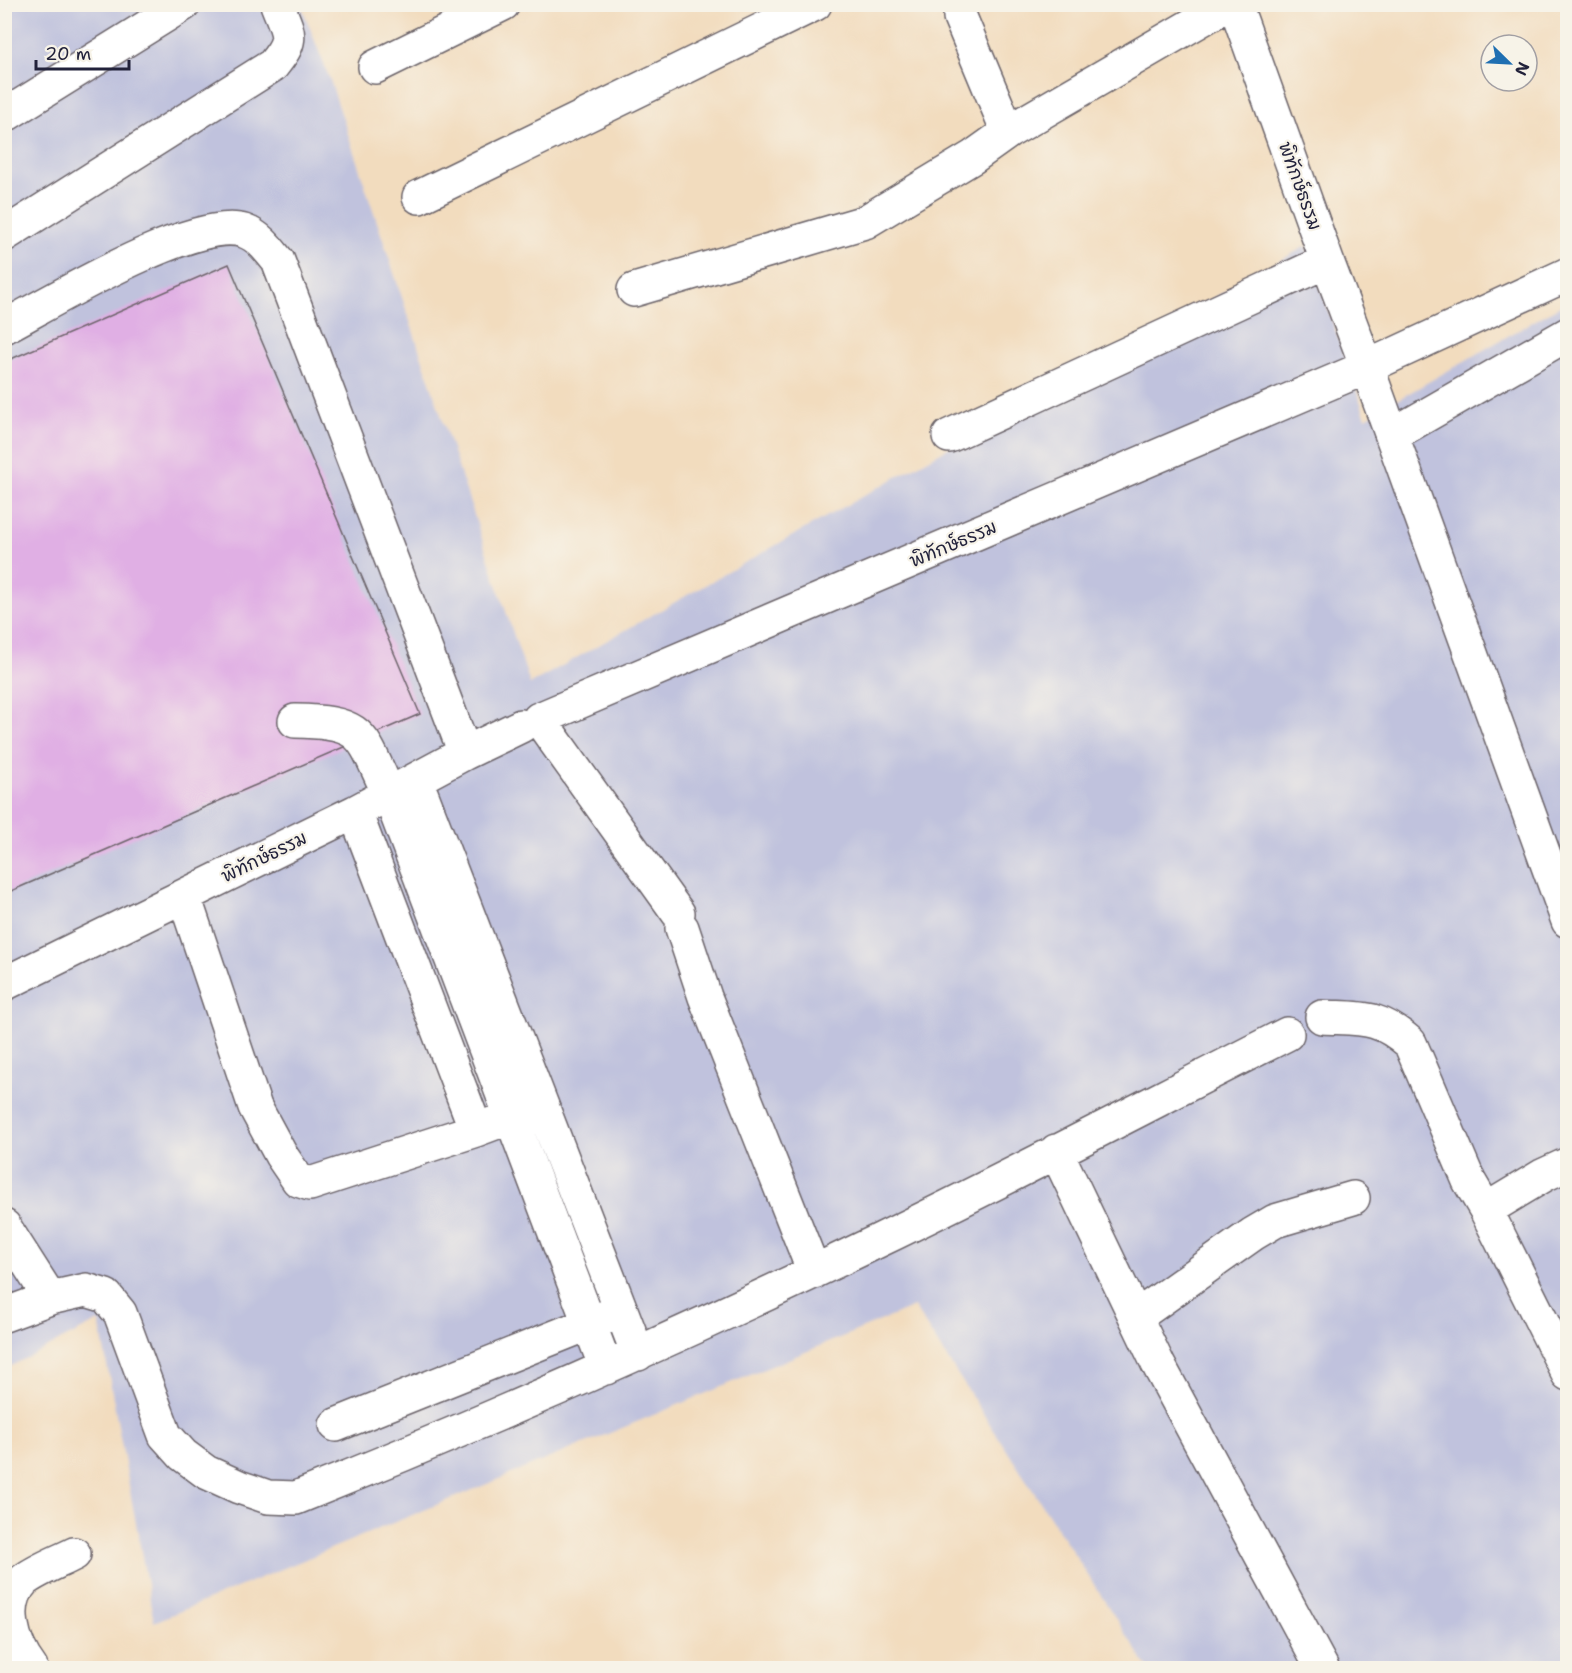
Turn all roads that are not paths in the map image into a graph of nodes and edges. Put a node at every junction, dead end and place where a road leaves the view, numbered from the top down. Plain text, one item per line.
1 (184, 4) edge
2 (277, 4) edge
3 (503, 4) edge
4 (815, 4) edge
5 (1228, 4) edge
6 (1235, 4) edge
7 (960, 17) dead end
8 (375, 67) dead end
9 (4, 116) edge
10 (1008, 132) junction
11 (419, 197) dead end
12 (4, 235) edge
13 (1327, 261) junction
14 (1568, 274) edge
15 (634, 290) dead end
16 (4, 327) edge
17 (1568, 334) edge
18 (1367, 367) junction
19 (1392, 435) junction
20 (949, 436) dead end
21 (295, 721) dead end
22 (530, 723) junction
23 (465, 753) junction
24 (402, 787) junction
25 (356, 812) junction
26 (184, 896) junction
27 (1568, 921) edge
28 (4, 984) edge
29 (1322, 1017) dead end
30 (1287, 1034) dead end
31 (542, 1105) junction
32 (512, 1118) junction
33 (476, 1130) junction
34 (1056, 1151) junction
35 (1568, 1164) edge
36 (1353, 1198) dead end
37 (1486, 1210) junction
38 (4, 1226) edge
39 (814, 1272) junction
40 (50, 1298) junction
41 (621, 1311) junction
42 (4, 1315) edge
43 (1136, 1317) junction
44 (589, 1322) junction
45 (638, 1354) junction
46 (606, 1368) junction
47 (1568, 1374) edge
48 (336, 1425) dead end
49 (74, 1554) dead end
50 (22, 1666) edge
51 (1322, 1668) edge

1 - 9 street
2 - 12 street
3 - 8 street
4 - 11 street
5 - 10 street
6 - 13 street, พิทักษ์ธรรม
7 - 10 street
10 - 15 street
13 - 18 street, พิทักษ์ธรรม
13 - 20 street
14 - 18 street, พิทักษ์ธรรม
16 - 23 street
17 - 19 street
18 - 19 street
18 - 22 street, พิทักษ์ธรรม
19 - 27 street
21 - 24 street
22 - 23 street, พิทักษ์ธรรม
22 - 39 street
23 - 24 street, พิทักษ์ธรรม
24 - 25 street, พิทักษ์ธรรม
24 - 31 street
24 - 32 street
25 - 26 street, พิทักษ์ธรรม
25 - 33 street
26 - 28 street, พิทักษ์ธรรม
26 - 33 street
29 - 37 street
30 - 34 street
31 - 32 street
31 - 41 street
32 - 33 street
32 - 44 street
34 - 39 street
34 - 43 street
35 - 37 street
36 - 43 street
37 - 47 street
38 - 40 street
39 - 45 street
40 - 42 street
40 - 46 street
41 - 44 street
41 - 45 street
43 - 51 street
44 - 46 street
44 - 48 street
45 - 46 street
49 - 50 street

